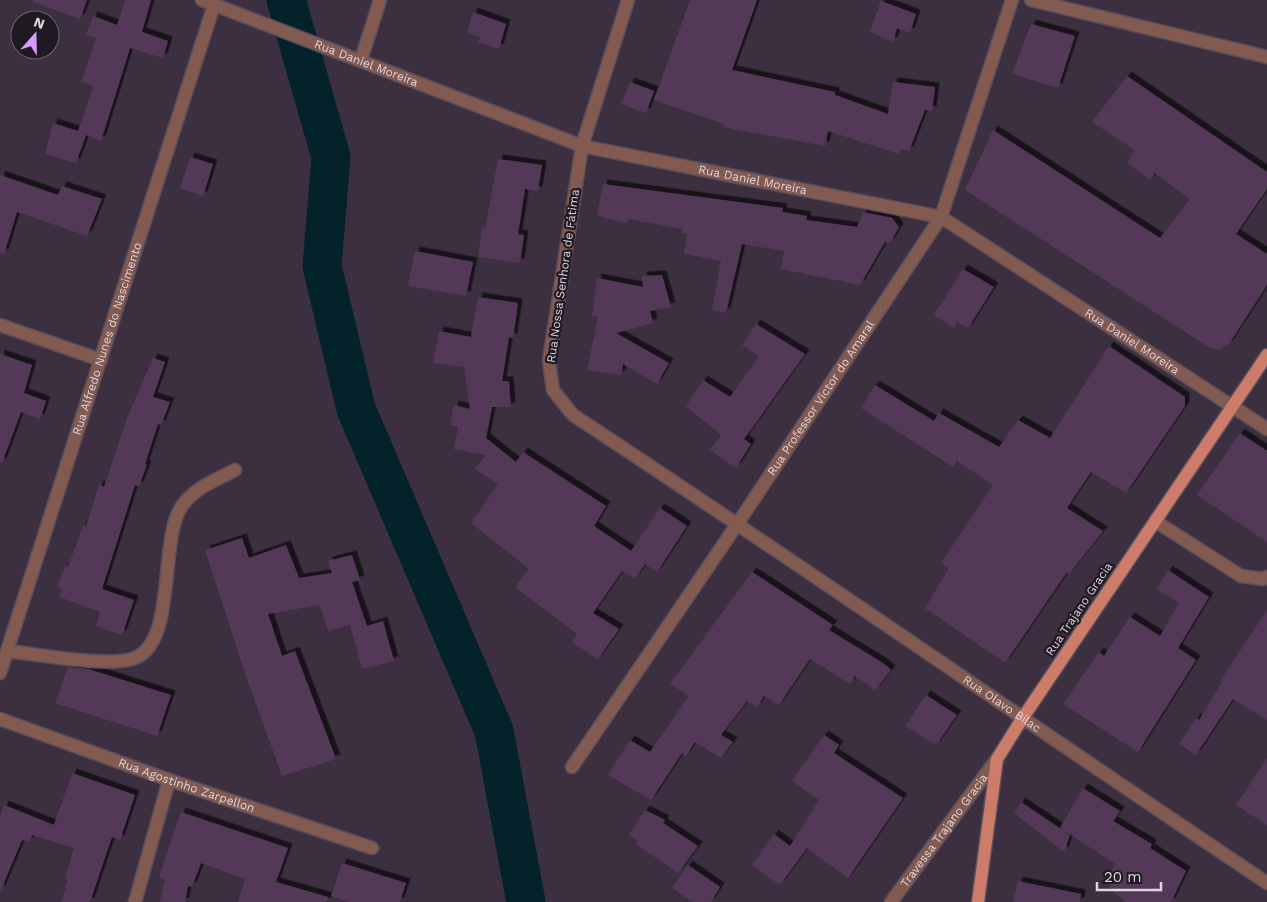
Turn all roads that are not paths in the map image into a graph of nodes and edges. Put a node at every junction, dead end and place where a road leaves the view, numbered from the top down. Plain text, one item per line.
1 (202, 0) edge
2 (380, 0) edge
3 (628, 0) edge
4 (1012, 0) edge
5 (1031, 0) edge
6 (214, 5) junction
7 (1267, 57) edge
8 (361, 60) junction
9 (582, 146) junction
10 (941, 217) junction
11 (0, 325) edge
12 (1267, 355) edge
13 (101, 360) junction
14 (1232, 406) junction
15 (1267, 429) edge
16 (235, 470) dead end
17 (1155, 521) junction
18 (738, 523) junction
19 (1267, 577) edge
20 (7, 651) junction
21 (0, 673) edge
22 (0, 719) edge
23 (1022, 719) junction
24 (997, 759) junction
25 (572, 766) dead end
26 (169, 780) junction
27 (372, 848) dead end
28 (1267, 883) edge
29 (135, 902) edge
30 (891, 902) edge
31 (978, 902) edge

1 - 6 street, Rua Daniel Moreira
2 - 8 street
3 - 9 street, Rua Nossa Senhora de Fátima
4 - 10 street, Rua Professor Victor do Amaral
5 - 7 street
6 - 8 street, Rua Daniel Moreira
6 - 13 street, Rua Alfredo Nunes do Nascimento
8 - 9 street, Rua Daniel Moreira
9 - 10 street, Rua Daniel Moreira
9 - 18 street, Rua Nossa Senhora de Fátima
10 - 14 street, Rua Daniel Moreira
10 - 18 street, Rua Professor Victor do Amaral
11 - 13 street
12 - 14 main road, Rua Trajano Gracia
13 - 20 street, Rua Alfredo Nunes do Nascimento
14 - 15 street, Rua Daniel Moreira
14 - 17 main road, Rua Trajano Gracia
16 - 20 street
17 - 19 street
17 - 23 main road, Rua Trajano Gracia
18 - 23 street, Rua Olavo Bilac
18 - 25 street, Rua Professor Victor do Amaral
20 - 21 street, Rua Alfredo Nunes do Nascimento
22 - 26 street, Rua Agostinho Zarpellon
23 - 24 main road, Rua Trajano Gracia
23 - 28 street, Rua Olavo Bilac
24 - 30 street, Travessa Trajano Gracia
24 - 31 main road, Rua Trajano Gracia
26 - 27 street, Rua Agostinho Zarpellon
26 - 29 street

